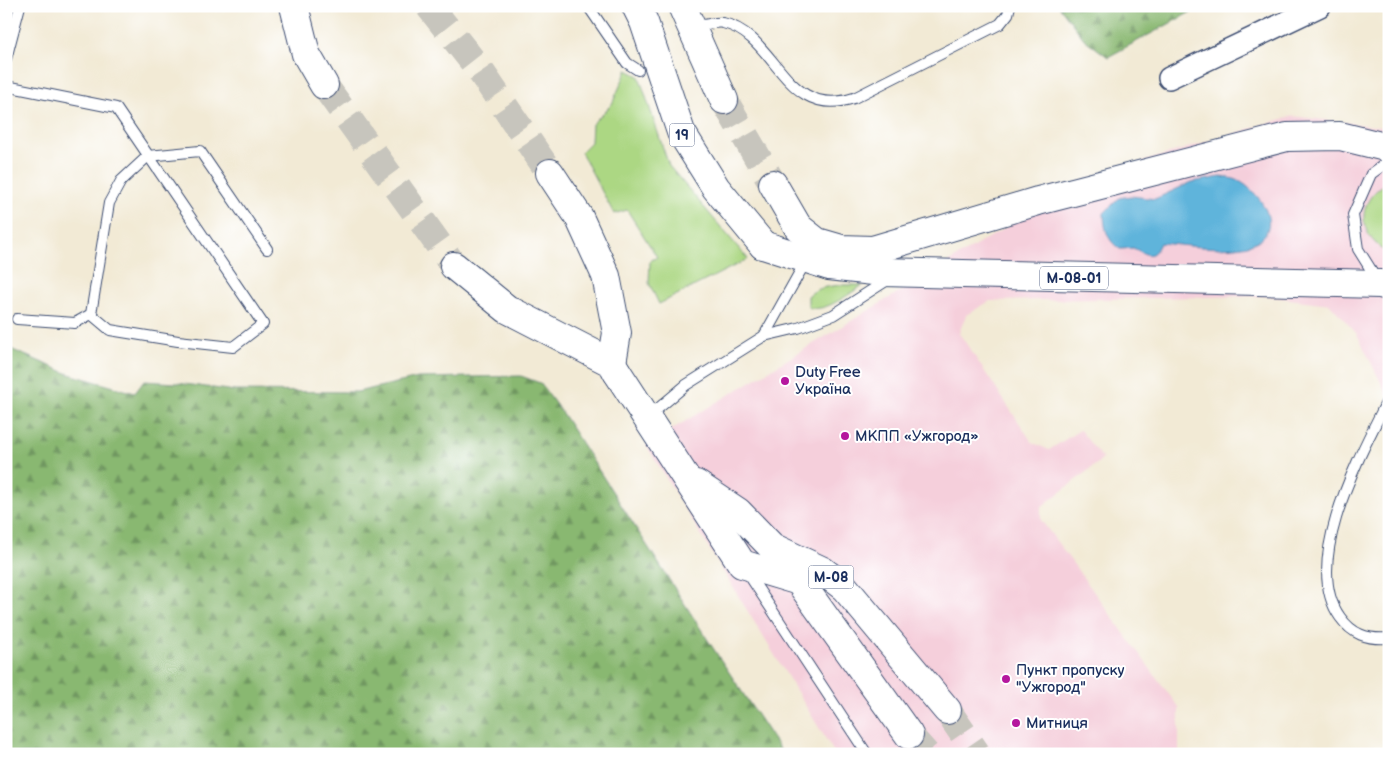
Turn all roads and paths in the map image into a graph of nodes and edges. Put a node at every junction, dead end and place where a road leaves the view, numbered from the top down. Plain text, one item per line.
1 (20, 6) edge
2 (294, 6) edge
3 (588, 6) edge
4 (636, 6) edge
5 (1010, 6) edge
6 (1320, 6) edge
7 (687, 17) edge
8 (6, 59) edge
9 (638, 70) dead end
10 (1169, 78) dead end
11 (324, 85) tunnel mouth
12 (6, 86) edge
13 (724, 100) tunnel mouth
14 (1389, 148) edge
15 (148, 156) junction
16 (1389, 161) edge
17 (550, 173) tunnel mouth
18 (773, 184) tunnel mouth
19 (763, 245) joint
20 (267, 249) dead end
21 (807, 259) junction
22 (454, 266) tunnel mouth
23 (898, 273) junction
24 (1384, 285) edge
25 (91, 314) junction
26 (17, 319) dead end
27 (764, 336) junction
28 (614, 367) junction
29 (1388, 399) edge
30 (648, 418) junction
31 (687, 477) junction
32 (742, 564) junction
33 (1389, 638) edge
34 (947, 710) tunnel mouth
35 (909, 735) tunnel mouth
36 (867, 754) edge

1 - 8 lane
2 - 11 main road
3 - 9 lane
4 - 19 main road, 19
5 - 7 lane
6 - 10 street
7 - 13 main road
12 - 15 lane
14 - 18 main road
15 - 20 lane
15 - 25 lane
15 - 25 lane
16 - 24 lane
17 - 28 main road
19 - 21 main road, М-08-01
21 - 23 main road, М-08-01
21 - 27 lane
22 - 28 main road
23 - 24 main road, М-08-01
23 - 27 lane
25 - 26 lane
27 - 30 lane
28 - 30 main road, М-08
29 - 33 lane
30 - 31 main road, М-08
31 - 32 main road, М-08
31 - 34 main road, М-08
32 - 35 main road, М-08
32 - 36 lane

